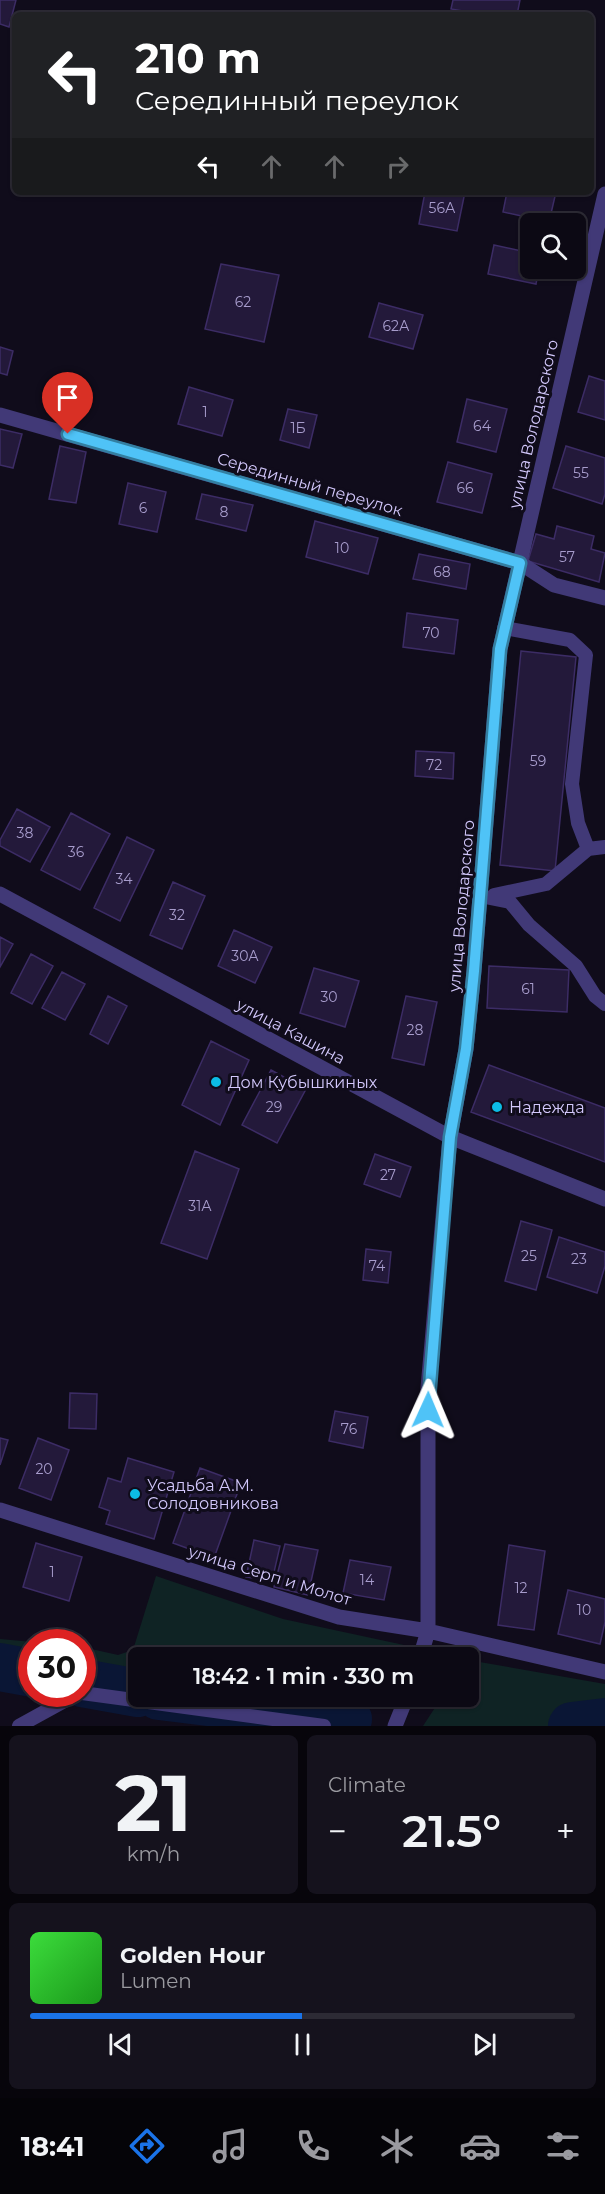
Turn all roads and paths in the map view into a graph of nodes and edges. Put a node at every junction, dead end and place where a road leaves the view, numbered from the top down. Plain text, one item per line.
1 (605, 194) edge
2 (0, 415) edge
3 (520, 563) junction
4 (605, 598) edge
5 (504, 628) junction
6 (605, 847) edge
7 (588, 849) junction
8 (0, 894) edge
9 (480, 896) junction
10 (605, 1004) edge
11 (450, 1137) junction
12 (605, 1199) edge
13 (0, 1510) edge
14 (428, 1631) junction
15 (423, 1647) edge
16 (605, 1672) edge
17 (96, 1694) edge
18 (53, 1707) edge
19 (403, 1707) edge
20 (19, 1726) edge
21 (324, 1726) edge
22 (395, 1726) edge

1 - 3 street, улица Володарского
2 - 3 street, Серединный переулок
3 - 4 street, Серединный переулок
3 - 5 street, улица Володарского
5 - 7 lane
5 - 9 street, улица Володарского
6 - 7 lane
7 - 9 lane
8 - 11 street, улица Кашина
9 - 10 lane
9 - 11 street, улица Володарского
11 - 12 street, улица Кашина
11 - 14 street, улица Володарского
13 - 14 street, улица Серп и Молот
14 - 15 street, улица Володарского
14 - 16 street, улица Серп и Молот
17 - 21 lane
18 - 20 lane
19 - 22 street

